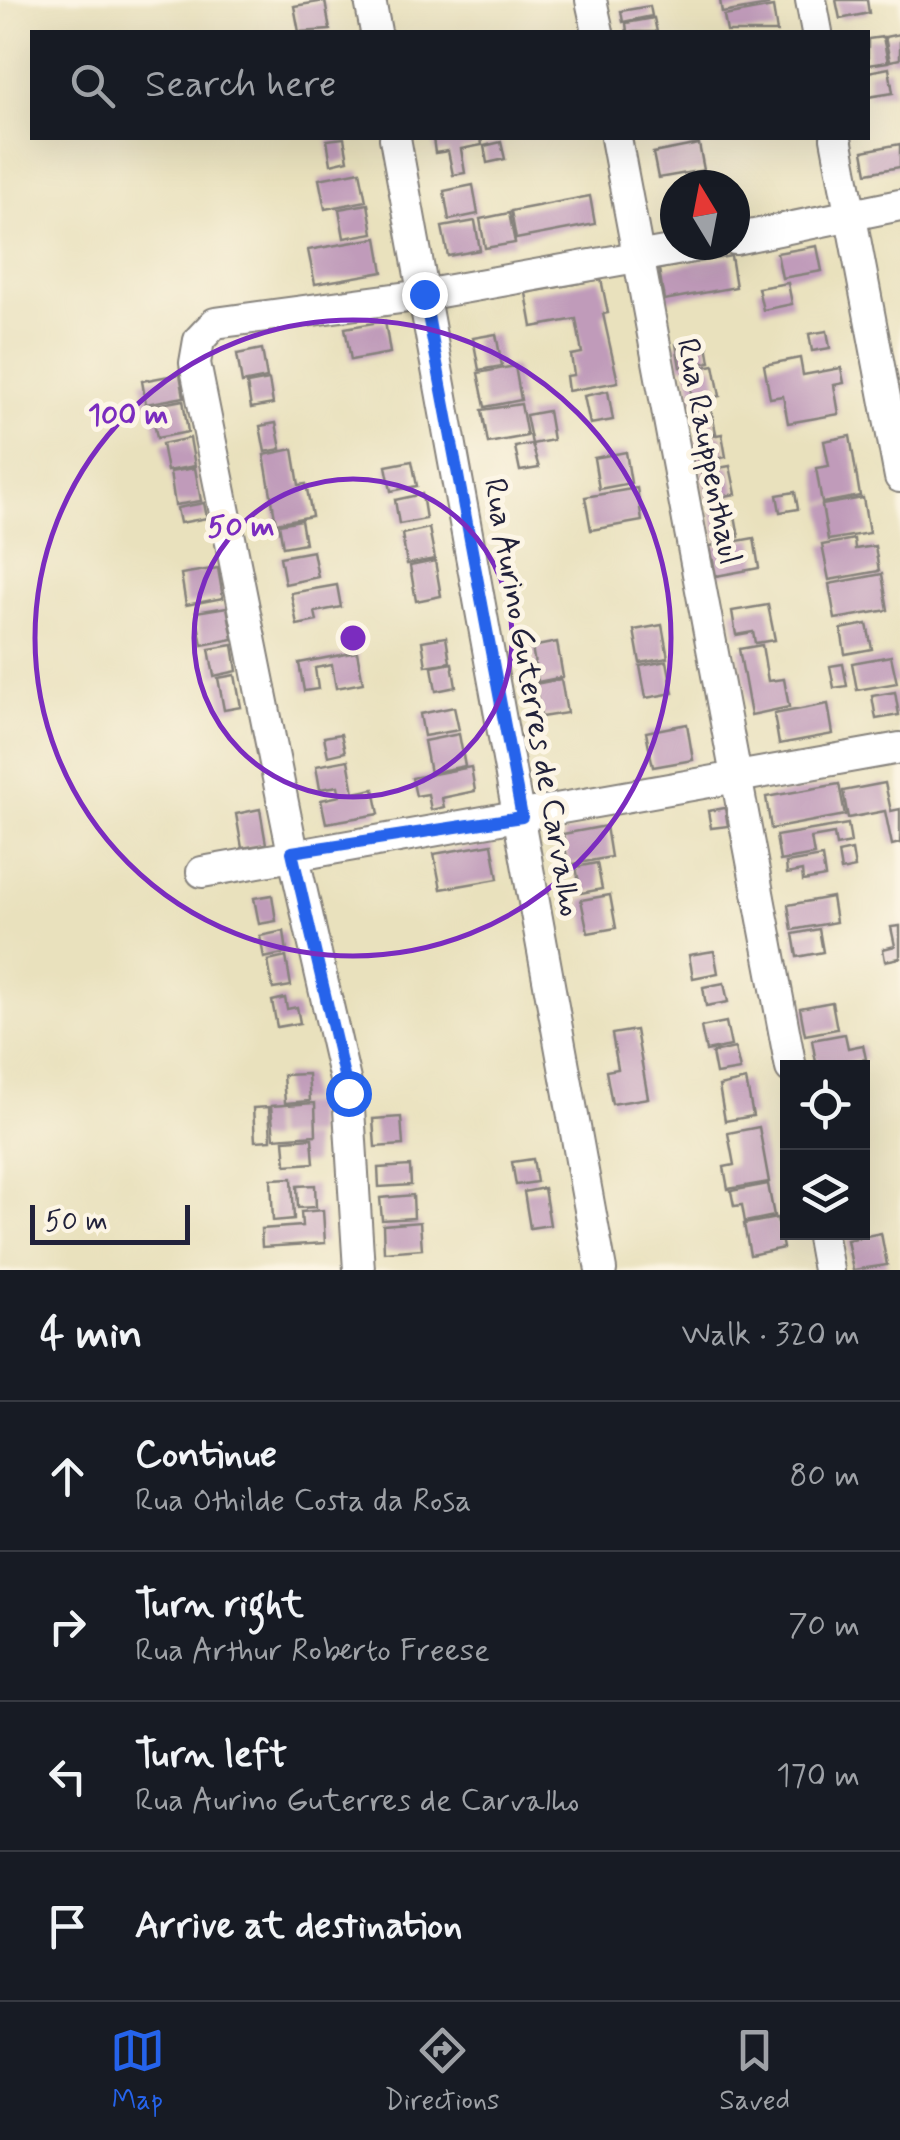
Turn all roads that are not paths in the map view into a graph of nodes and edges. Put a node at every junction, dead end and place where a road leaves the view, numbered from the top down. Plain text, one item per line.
1 (370, 0) edge
2 (591, 0) edge
3 (811, 0) edge
4 (376, 30) edge
5 (598, 30) edge
6 (817, 30) edge
7 (395, 140) edge
8 (616, 140) edge
9 (836, 140) edge
10 (900, 206) edge
11 (850, 214) junction
12 (750, 235) edge
13 (660, 254) edge
14 (638, 259) junction
15 (424, 294) junction
16 (900, 477) edge
17 (900, 748) edge
18 (736, 777) junction
19 (522, 817) junction
20 (292, 852) junction
21 (202, 872) dead end
22 (789, 1060) edge
23 (822, 1240) edge
24 (360, 1270) edge
25 (601, 1270) edge
26 (828, 1270) edge

1 - 4 street
2 - 5 street
3 - 6 street
7 - 15 street, Rua Aurino Guterres de Carvalho
8 - 14 street, Rua Rauppenthaul
9 - 11 street
10 - 11 street
11 - 12 street
11 - 16 street
13 - 14 street
14 - 15 street
14 - 18 street, Rua Rauppenthaul
15 - 19 street, Rua Aurino Guterres de Carvalho
15 - 20 street
17 - 18 street
18 - 19 street
18 - 22 street, Rua Rauppenthaul
19 - 20 street
19 - 25 street, Rua Aurino Guterres de Carvalho
20 - 21 street
20 - 24 street
23 - 26 street

